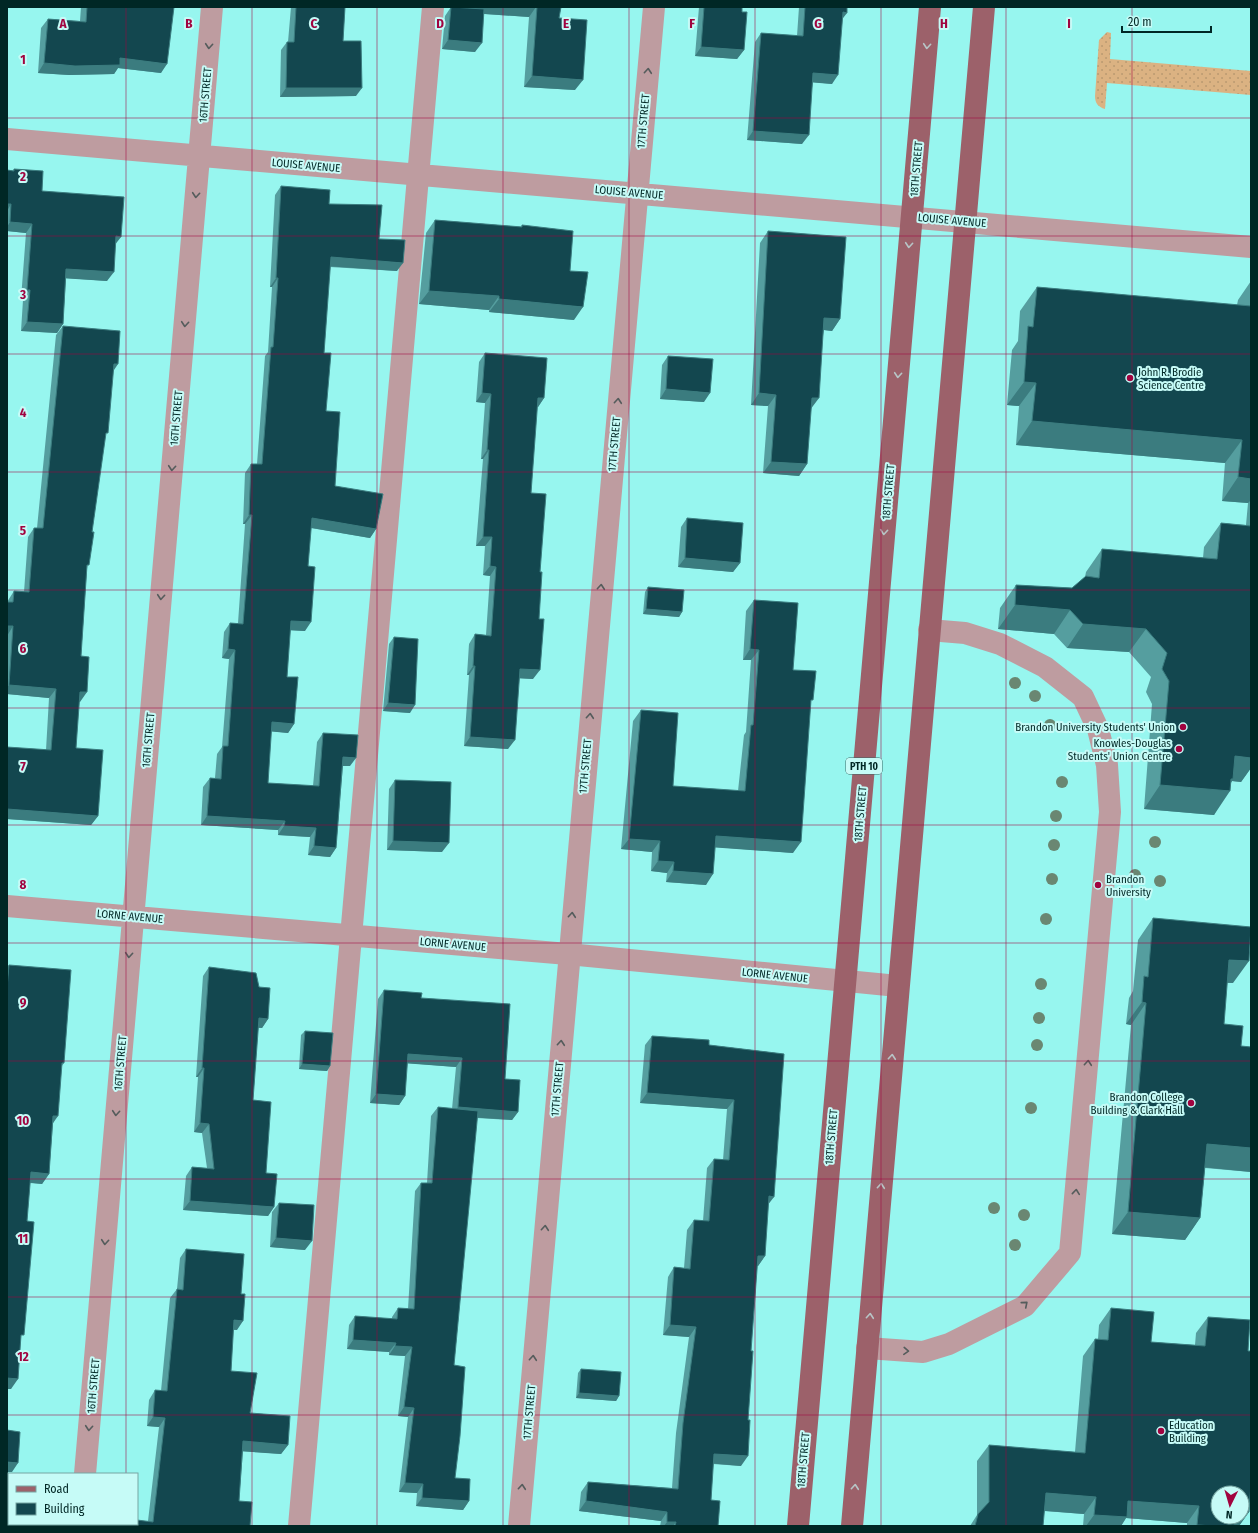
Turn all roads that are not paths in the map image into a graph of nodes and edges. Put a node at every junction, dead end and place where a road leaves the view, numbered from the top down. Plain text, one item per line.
1 (212, 7) edge
2 (433, 7) edge
3 (654, 7) edge
4 (930, 7) edge
5 (984, 7) edge
6 (7, 139) edge
7 (200, 156) junction
8 (418, 174) junction
9 (637, 193) junction
10 (912, 216) junction
11 (965, 221) junction
12 (1251, 247) edge
13 (929, 630) junction
14 (7, 906) edge
15 (133, 917) junction
16 (352, 935) junction
17 (568, 954) junction
18 (845, 981) junction
19 (898, 986) junction
20 (867, 1348) junction
21 (85, 1473) edge
22 (299, 1526) edge
23 (519, 1526) edge
24 (798, 1526) edge
25 (852, 1526) edge

1 -> 7 street, 16TH STREET
2 - 8 street
9 -> 3 street, 17TH STREET
4 -> 10 main road, 18TH STREET / PTH 10
5 - 11 main road
6 - 7 street, LOUISE AVENUE
7 - 8 street, LOUISE AVENUE
7 -> 15 street, 16TH STREET
8 - 9 street, LOUISE AVENUE
8 - 16 street
9 - 10 street, LOUISE AVENUE
17 -> 9 street, 17TH STREET
10 - 11 street, LOUISE AVENUE
10 -> 18 main road, 18TH STREET / PTH 10
11 - 12 street, LOUISE AVENUE
11 - 13 main road
13 - 19 main road
20 -> 13 street
14 - 15 street, LORNE AVENUE
15 - 16 street, LORNE AVENUE
15 -> 21 street, 16TH STREET
16 - 17 street, LORNE AVENUE
16 - 22 street
17 - 18 street, LORNE AVENUE
23 -> 17 street, 17TH STREET
18 - 19 street, LORNE AVENUE
18 - 24 main road, 18TH STREET / PTH 10
20 -> 19 main road
25 -> 20 main road

